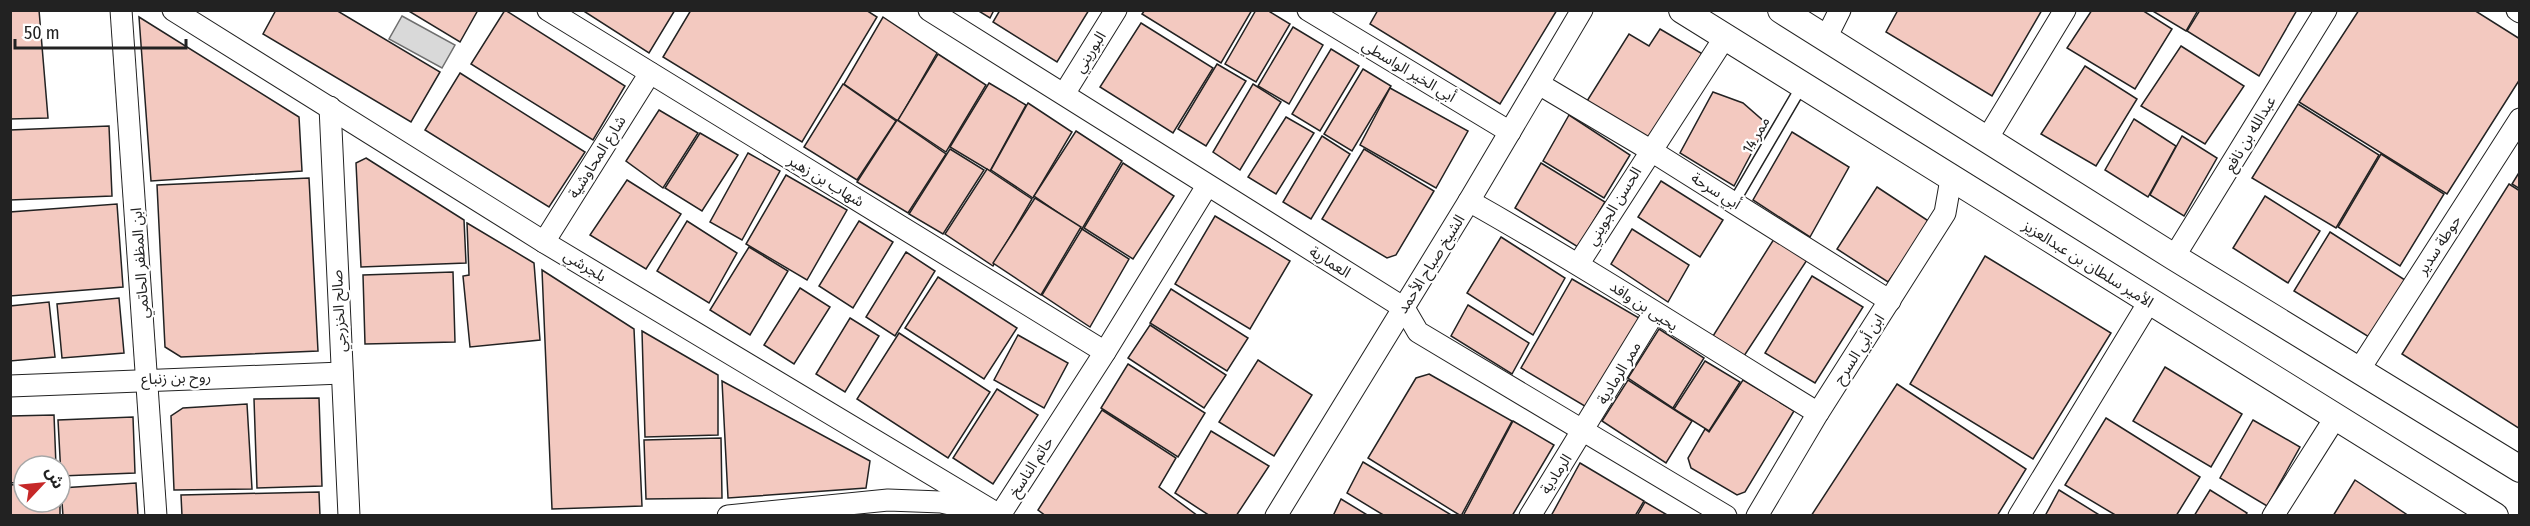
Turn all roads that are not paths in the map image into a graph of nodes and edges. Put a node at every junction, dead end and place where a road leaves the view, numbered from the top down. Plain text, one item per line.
1 (121, 10) edge
2 (173, 10) edge
3 (548, 10) edge
4 (929, 10) edge
5 (1116, 10) edge
6 (1308, 10) edge
7 (1582, 10) edge
8 (1682, 10) edge
9 (1780, 10) edge
10 (1840, 10) edge
11 (2065, 10) edge
12 (2326, 10) edge
13 (1725, 36) junction
14 (1826, 38) junction
15 (650, 73) junction
16 (1803, 83) junction
17 (1539, 84) junction
18 (1064, 94) junction
19 (330, 107) junction
20 (2520, 120) edge
21 (1510, 132) junction
22 (1987, 139) junction
23 (1650, 150) junction
24 (1951, 179) junction
25 (1207, 186) junction
26 (1469, 201) junction
27 (1734, 202) junction
28 (544, 242) junction
29 (2174, 257) junction
30 (1579, 263) junction
31 (1890, 301) junction
32 (2150, 302) junction
33 (1404, 308) junction
34 (1654, 313) junction
35 (1105, 352) junction
36 (2360, 370) junction
37 (342, 373) junction
38 (148, 379) junction
39 (10, 386) edge
40 (1818, 413) junction
41 (2335, 418) junction
42 (1583, 432) junction
43 (2520, 469) edge
44 (1000, 515) edge
45 (156, 516) edge
46 (349, 516) edge
47 (728, 516) edge
48 (1276, 516) edge
49 (1530, 516) edge
50 (1726, 516) edge
51 (1757, 516) edge
52 (2019, 516) edge
53 (2273, 516) edge
54 (2495, 516) edge

1 - 38 street, ابن المظفر الحاتمي
2 - 19 street, بلجرشي
3 - 15 street, شهاب بن زهير
4 - 18 street, العمارية
5 - 18 street, البوريني
6 - 21 street, أبي الخير الواسطي
7 - 17 street, الشيخ صباح الأحمد
8 - 13 street, الأمير سلطان بن عبدالعزيز
9 - 14 street
10 - 14 street
11 - 22 street
12 - 29 street, عبدالله بن نافع
13 - 16 street, الأمير سلطان بن عبدالعزيز
13 - 23 street, الحسن الجويني
14 - 22 street
15 - 28 street, شارع المحاوشية
15 - 35 street, شهاب بن زهير
16 - 24 street, الأمير سلطان بن عبدالعزيز
16 - 27 lane, ممر 14
17 - 21 street, الشيخ صباح الأحمد
17 - 23 street, أبي سرحة
18 - 25 street, العمارية
19 - 28 street, بلجرشي
19 - 37 street, صالح الخزرجي
20 - 36 street, حوطة سدير
21 - 26 street, الشيخ صباح الأحمد
22 - 29 street
23 - 27 street, أبي سرحة
23 - 30 street, الحسن الجويني
24 - 31 street, ابن أبي السرح
24 - 32 street, الأمير سلطان بن عبدالعزيز
25 - 33 street, العمارية
25 - 35 street, حاتم الناسخ
26 - 30 street, يحيى بن وافد
26 - 33 street, الشيخ صباح الأحمد
27 - 31 street, أبي سرحة
28 - 44 street, بلجرشي
29 - 36 street
30 - 34 street, يحيى بن وافد
31 - 40 street, ابن أبي السرح
32 - 41 street, الأمير سلطان بن عبدالعزيز
32 - 52 street
33 - 42 street, العمارية
33 - 48 street, الشيخ صباح الأحمد
34 - 40 street, يحيى بن وافد
34 - 42 street, ممر الرمادية
35 - 44 street, حاتم الناسخ
36 - 43 street
37 - 38 street, روح بن زنباع
37 - 46 street, صالح الخزرجي
38 - 39 street, روح بن زنباع
38 - 45 street, ابن المظفر الحاتمي
40 - 51 street, ابن أبي السرح
41 - 53 street
41 - 54 street, الأمير سلطان بن عبدالعزيز
42 - 49 street, الرمادية
42 - 50 street, العمارية
44 - 47 street

